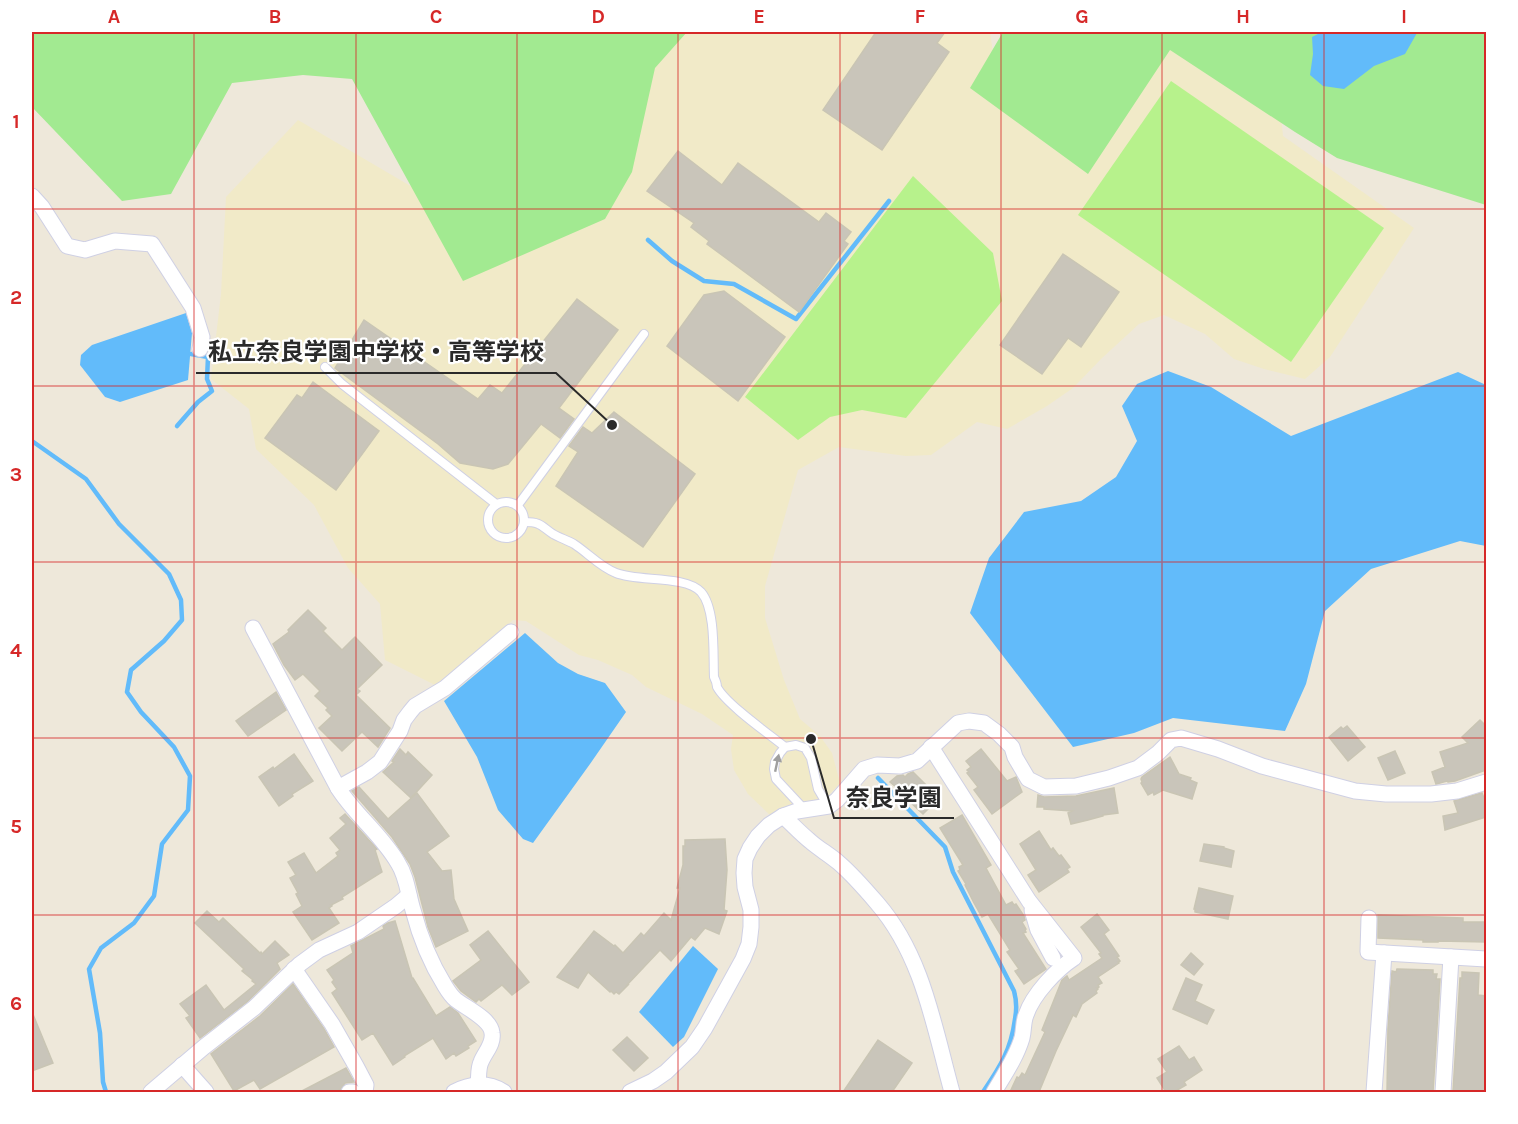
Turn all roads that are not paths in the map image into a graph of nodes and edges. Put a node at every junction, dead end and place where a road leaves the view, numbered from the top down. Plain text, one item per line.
1 (32, 196) edge
2 (644, 334) dead end
3 (200, 349) dead end
4 (325, 367) dead end
5 (496, 504) junction
6 (518, 505) junction
7 (525, 522) junction
8 (253, 628) dead end
9 (512, 632) dead end
10 (785, 747) junction
11 (931, 747) junction
12 (1486, 782) edge
13 (338, 788) junction
14 (830, 806) junction
15 (805, 810) junction
16 (783, 816) junction
17 (409, 895) junction
18 (1029, 901) junction
19 (1369, 918) dead end
20 (1384, 953) junction
21 (1451, 957) junction
22 (1053, 958) dead end
23 (1486, 959) edge
24 (294, 969) junction
25 (182, 1065) junction
26 (478, 1084) junction
27 (151, 1092) edge
28 (206, 1092) edge
29 (365, 1092) edge
30 (454, 1092) edge
31 (504, 1092) edge
32 (630, 1092) edge
33 (952, 1092) edge
34 (994, 1092) edge
35 (1374, 1092) edge
36 (1443, 1092) edge

1 - 3 street
2 - 6 lane
4 - 5 lane
5 - 6 lane
5 - 7 lane
6 - 7 lane
7 - 10 lane
8 - 13 street
9 - 13 street
10 - 14 lane
15 -> 10 lane
11 - 12 street
11 - 14 street
11 - 18 street
13 - 17 street
14 - 15 street
15 - 16 street
16 - 32 street
16 - 33 street
17 - 24 street
17 - 26 street
18 - 22 street
18 - 34 street
19 - 20 street
20 - 21 street
20 - 35 street
21 - 23 street
21 - 36 street
24 - 25 street
24 - 29 street
25 - 27 street
25 - 28 street
26 - 30 street
26 - 31 street

